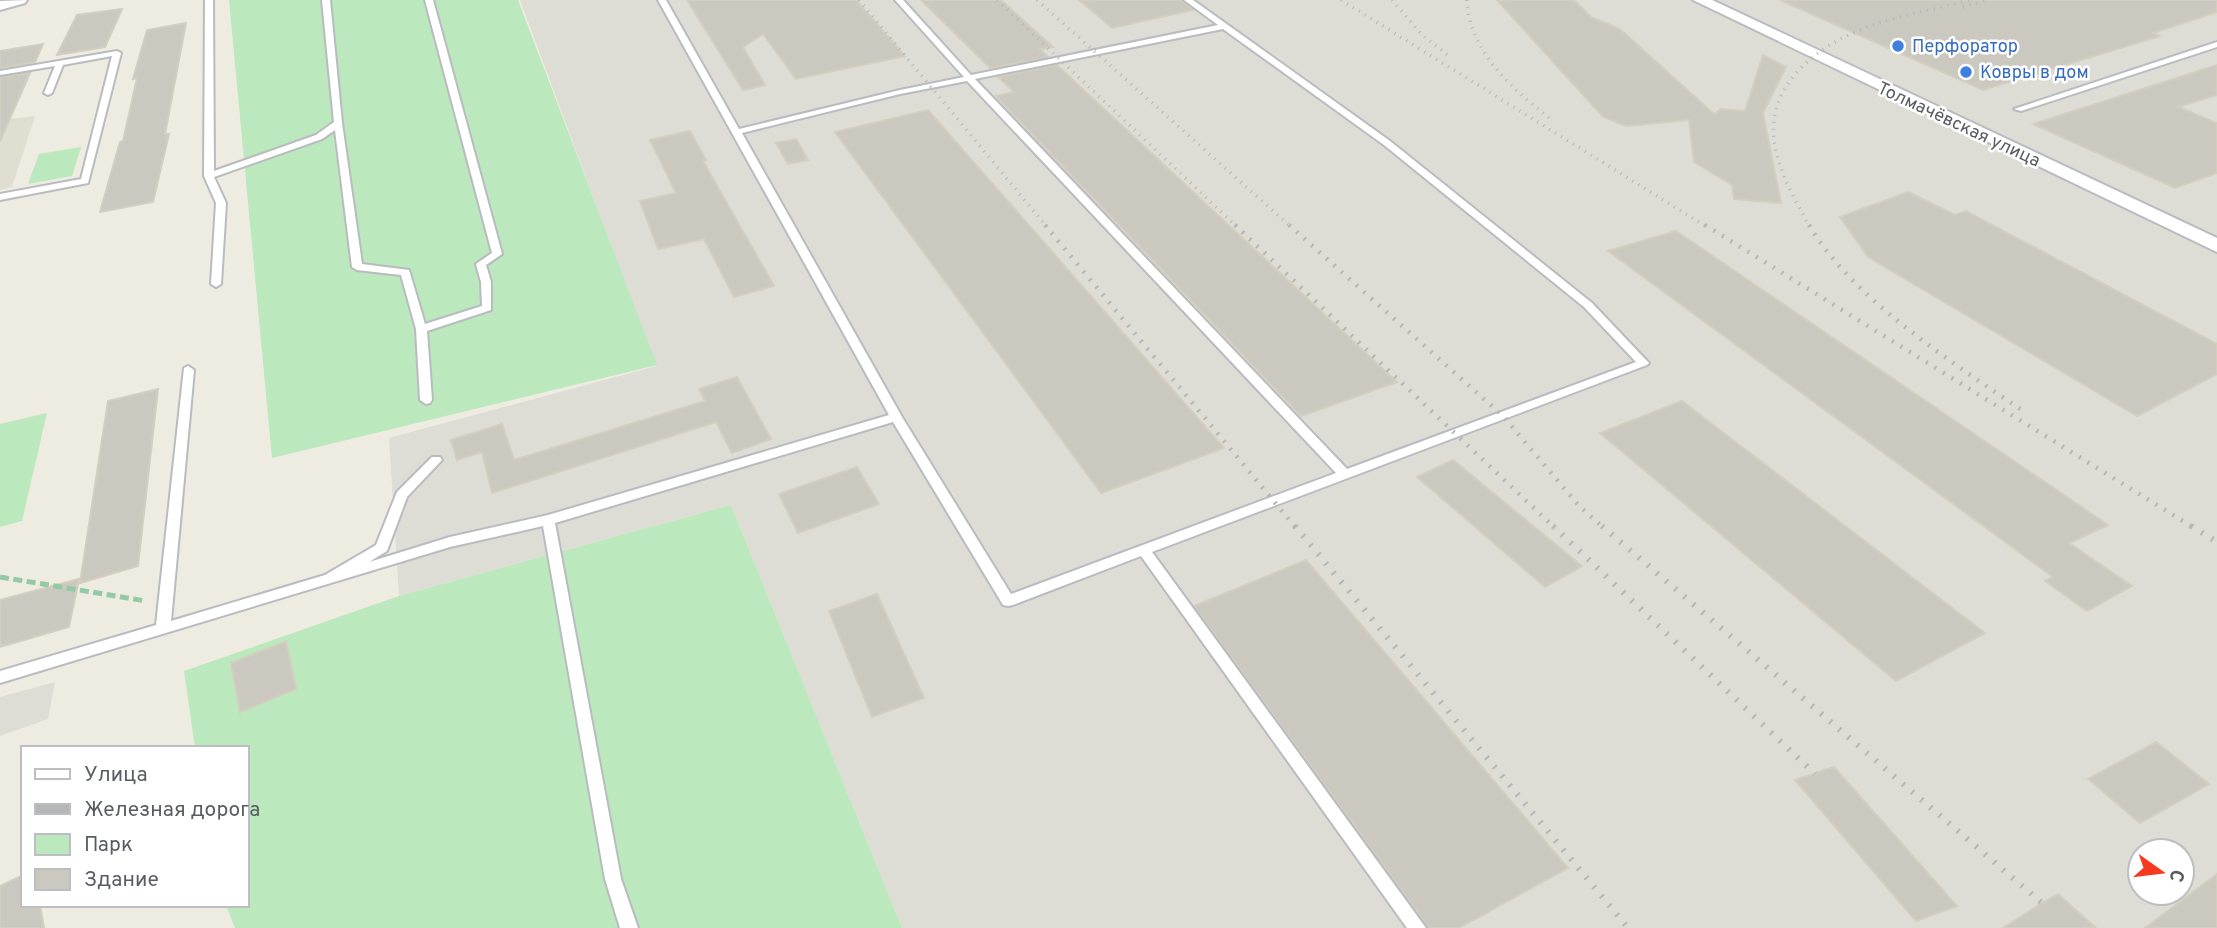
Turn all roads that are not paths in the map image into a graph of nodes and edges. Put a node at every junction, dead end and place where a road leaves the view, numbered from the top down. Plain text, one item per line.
1 (20, 0) edge
2 (209, 0) edge
3 (326, 0) edge
4 (429, 0) edge
5 (662, 0) edge
6 (899, 0) edge
7 (1188, 0) edge
8 (1700, 0) edge
9 (0, 6) edge
10 (1224, 26) junction
11 (2217, 44) edge
12 (60, 63) junction
13 (0, 73) edge
14 (970, 79) junction
15 (48, 93) dead end
16 (2018, 109) dead end
17 (338, 123) junction
18 (737, 132) junction
19 (209, 176) junction
20 (0, 197) edge
21 (2217, 246) edge
22 (216, 284) dead end
23 (421, 329) junction
24 (188, 370) dead end
25 (426, 400) dead end
26 (896, 417) junction
27 (436, 460) dead end
28 (1345, 475) junction
29 (548, 520) junction
30 (1144, 551) junction
31 (330, 579) junction
32 (163, 629) junction
33 (0, 677) edge
34 (629, 928) edge
35 (1417, 928) edge

1 - 9 street
2 - 19 lane
3 - 17 lane
4 - 23 lane
5 - 18 lane
6 - 14 lane
7 - 10 lane
8 - 21 street, Толмачёвская улица
10 - 14 lane
10 - 28 lane
11 - 16 lane
12 - 13 lane
12 - 15 lane
12 - 20 lane
14 - 18 lane
14 - 28 lane
17 - 19 lane
17 - 23 lane
18 - 26 lane
19 - 22 lane
23 - 25 lane
24 - 32 lane
26 - 29 lane
26 - 30 lane
27 - 31 lane
28 - 30 lane
29 - 31 lane
29 - 34 lane
30 - 35 lane
31 - 32 lane
32 - 33 lane

